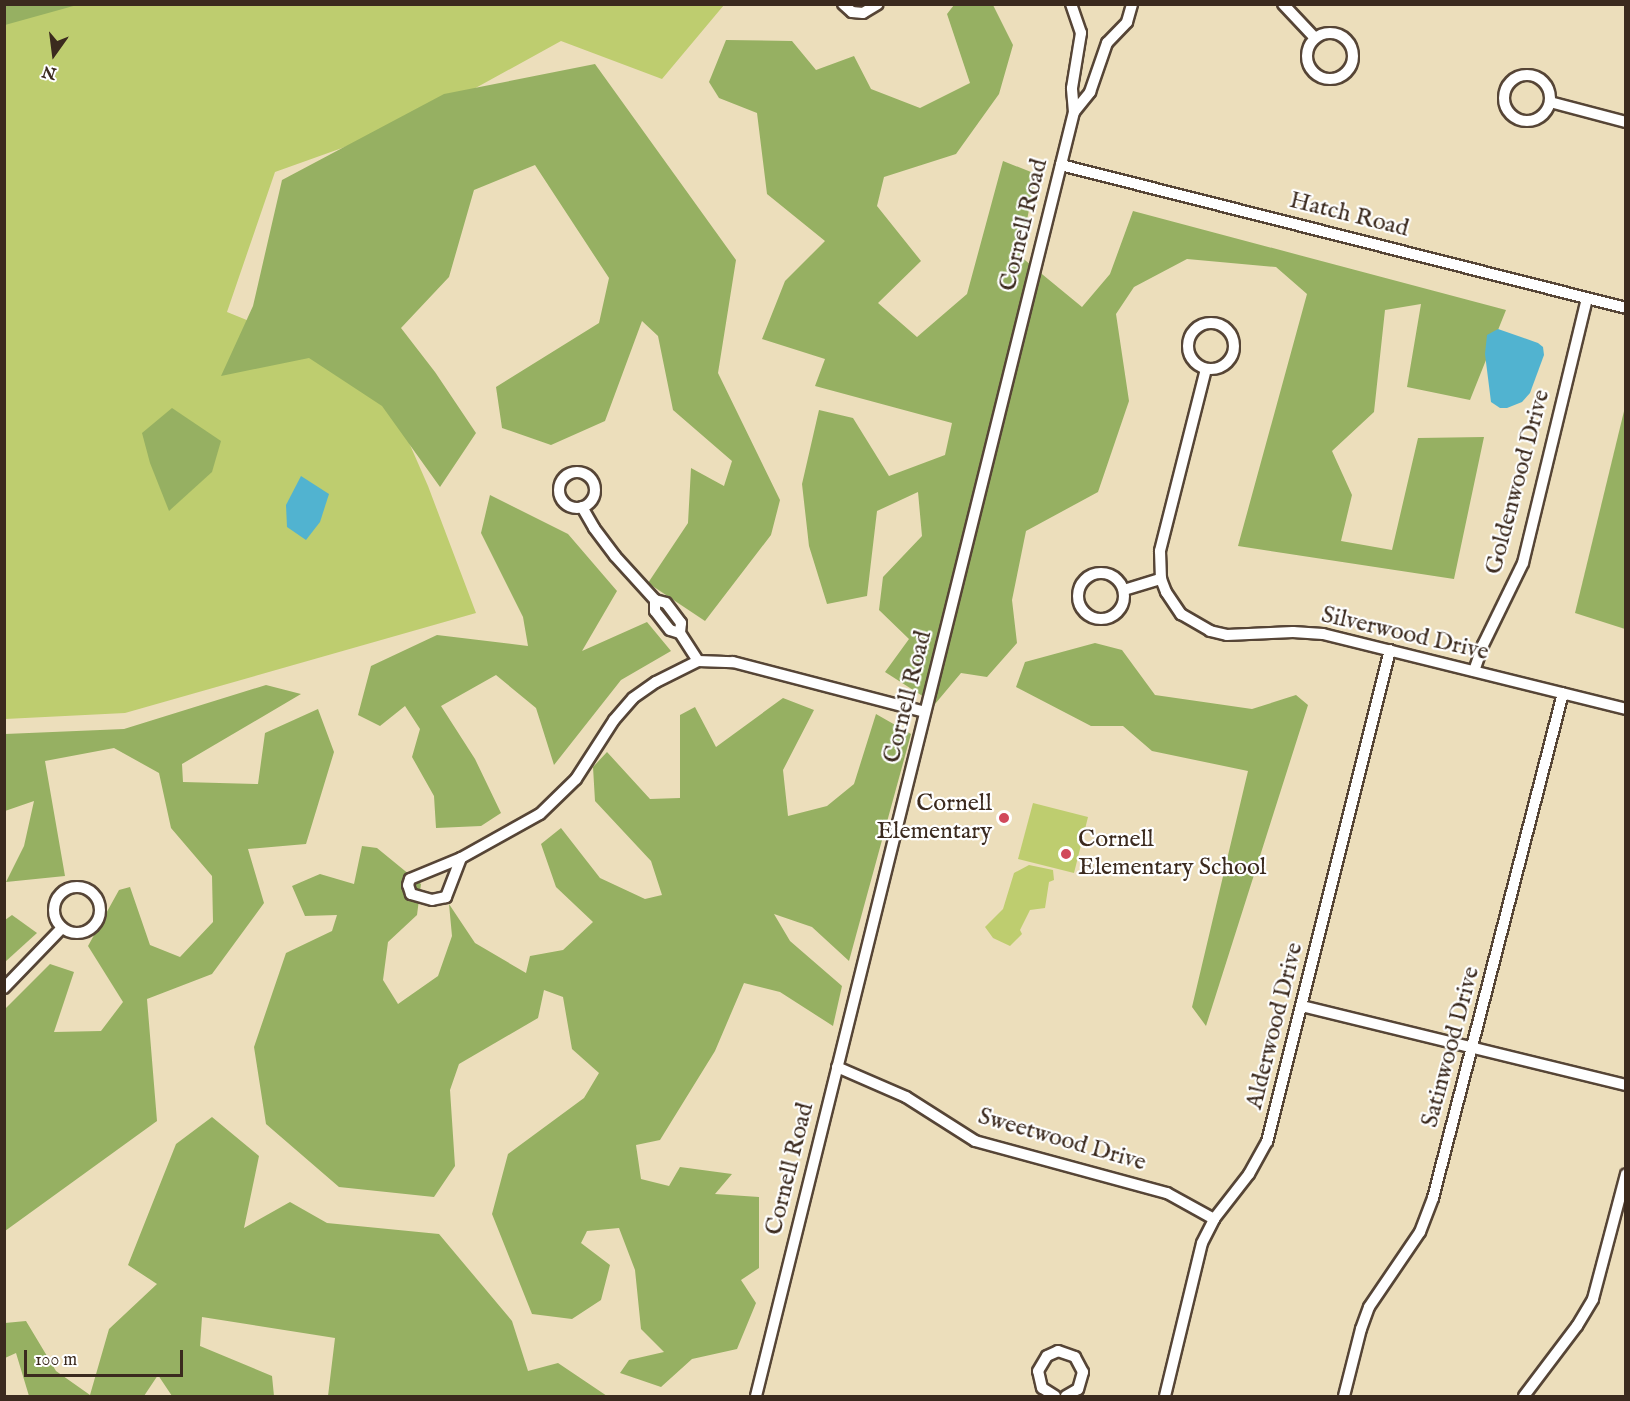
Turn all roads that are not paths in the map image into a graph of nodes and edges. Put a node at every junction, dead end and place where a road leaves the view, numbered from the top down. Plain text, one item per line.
1 (843, 4) edge
2 (878, 4) edge
3 (1071, 4) edge
4 (1132, 4) edge
5 (1283, 4) edge
6 (1315, 38) junction
7 (1550, 102) junction
8 (1074, 112) junction
9 (1626, 122) edge
10 (1061, 165) junction
11 (1587, 299) junction
12 (1626, 308) edge
13 (1206, 369) junction
14 (582, 507) dead end
15 (1161, 579) junction
16 (1124, 590) junction
17 (1390, 650) junction
18 (698, 661) junction
19 (1474, 671) junction
20 (1563, 693) junction
21 (1626, 709) edge
22 (926, 712) junction
23 (461, 858) junction
24 (62, 928) junction
25 (4, 988) edge
26 (1302, 1006) junction
27 (1474, 1048) junction
28 (837, 1066) junction
29 (1626, 1085) edge
30 (1626, 1174) edge
31 (1214, 1219) junction
32 (1072, 1395) edge
33 (756, 1396) edge
34 (1055, 1396) edge
35 (1165, 1396) edge
36 (1344, 1396) edge
37 (1524, 1396) edge

1 - 2 street
3 - 8 street, Cornell Road
4 - 8 street, Cornell Road
5 - 6 street
6 - 6 street
7 - 7 street
7 - 9 street
8 - 10 street, Cornell Road
10 - 11 street, Hatch Road
10 - 22 street, Cornell Road
11 - 12 street, Hatch Road
11 - 19 street, Goldenwood Drive
13 - 13 street
13 - 15 street, Silverwood Drive
14 - 18 street
15 - 16 street
15 - 17 street, Silverwood Drive
16 - 16 street
17 - 19 street, Silverwood Drive
17 - 26 street, Alderwood Drive
18 - 22 street
18 - 23 street
19 - 20 street, Silverwood Drive
20 - 21 street, Silverwood Drive
20 - 27 street, Satinwood Drive
22 - 28 street, Cornell Road
23 - 23 street
24 - 24 street
24 - 25 street
26 - 27 street
26 - 31 street, Alderwood Drive
27 - 29 street
27 - 36 street, Satinwood Drive
28 - 31 street, Sweetwood Drive
28 - 33 street, Cornell Road
30 - 37 street
31 - 35 street, Alderwood Drive
32 - 34 street

